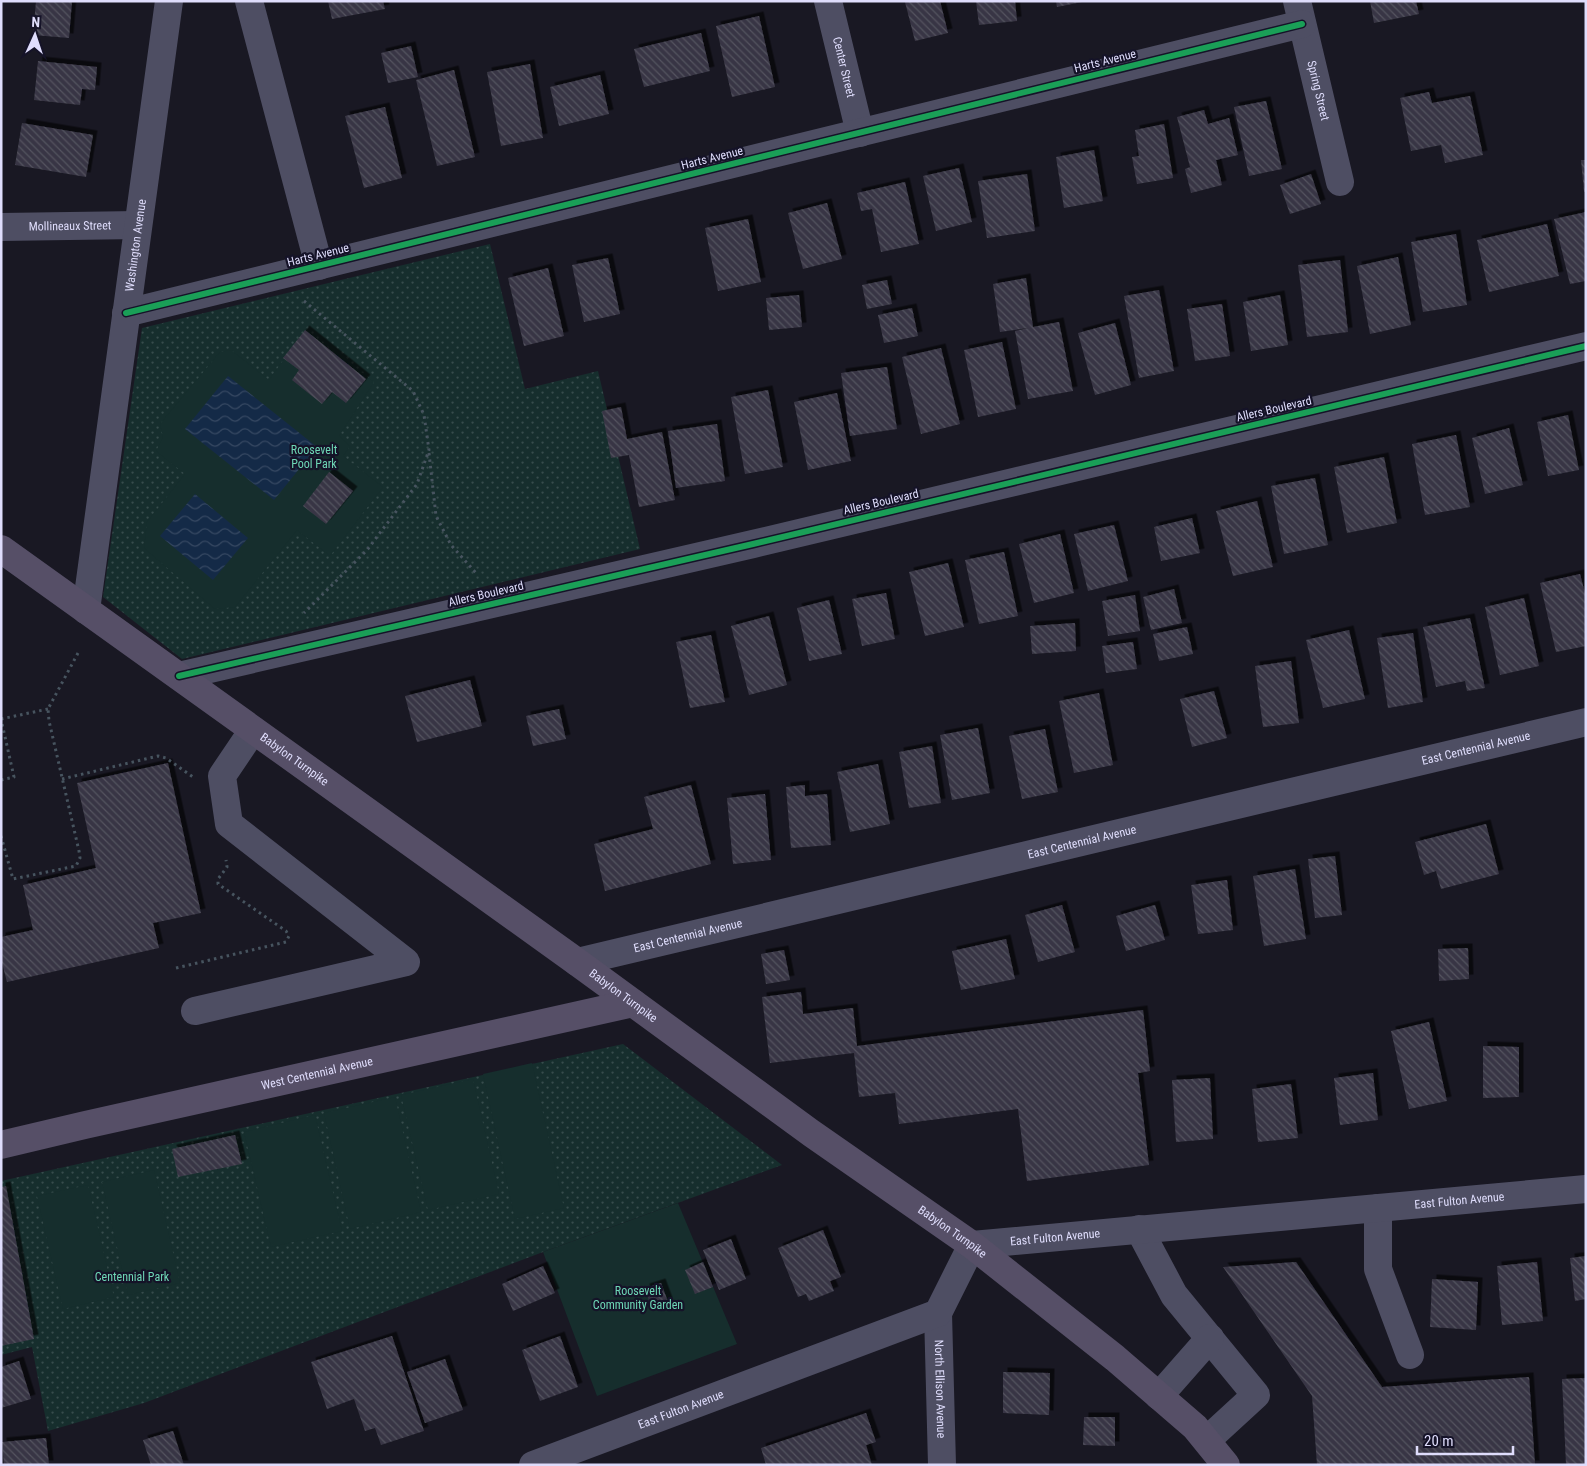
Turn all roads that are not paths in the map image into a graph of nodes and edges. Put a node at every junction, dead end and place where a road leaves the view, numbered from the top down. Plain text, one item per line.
1 (169, 1) edge
2 (249, 1) edge
3 (828, 1) edge
4 (1300, 12) edge
5 (860, 133) junction
6 (1340, 182) dead end
7 (138, 226) junction
8 (1, 227) edge
9 (319, 266) junction
10 (126, 313) junction
11 (1586, 346) edge
12 (1, 549) edge
13 (86, 610) junction
14 (179, 676) junction
15 (1586, 722) edge
16 (253, 730) junction
17 (577, 962) junction
18 (633, 1003) junction
19 (195, 1011) dead end
20 (1, 1145) edge
21 (1586, 1189) edge
22 (1378, 1208) junction
23 (1139, 1230) junction
24 (972, 1245) junction
25 (938, 1313) junction
26 (1210, 1338) junction
27 (1410, 1355) dead end
28 (1160, 1396) junction
29 (1207, 1440) junction
30 (575, 1457) edge
31 (533, 1465) edge
32 (942, 1465) edge
33 (1226, 1465) edge

1 - 7 street, Washington Avenue
2 - 9 street
3 - 5 street, Center Street
4 - 5 street, Harts Avenue
4 - 6 street, Spring Street
5 - 9 street, Harts Avenue
7 - 8 street, Mollineaux Street
7 - 10 street, Washington Avenue
9 - 10 street, Harts Avenue
10 - 13 street, Washington Avenue
11 - 14 street, Allers Boulevard
12 - 13 main road, Babylon Turnpike
13 - 14 main road, Babylon Turnpike
14 - 16 main road, Babylon Turnpike
15 - 17 street, East Centennial Avenue
16 - 17 main road, Babylon Turnpike
16 - 19 street
17 - 18 main road, Babylon Turnpike
18 - 20 main road, West Centennial Avenue
18 - 24 main road, Babylon Turnpike
21 - 22 street, East Fulton Avenue
22 - 23 street, East Fulton Avenue
22 - 27 street
23 - 24 street, East Fulton Avenue
23 - 26 street
24 - 25 street
24 - 28 main road, Babylon Turnpike
25 - 30 street, East Fulton Avenue
25 - 32 street, North Ellison Avenue
26 - 28 street
26 - 29 street
28 - 29 main road, Babylon Turnpike
29 - 33 main road, Babylon Turnpike
30 - 31 street, East Fulton Avenue

